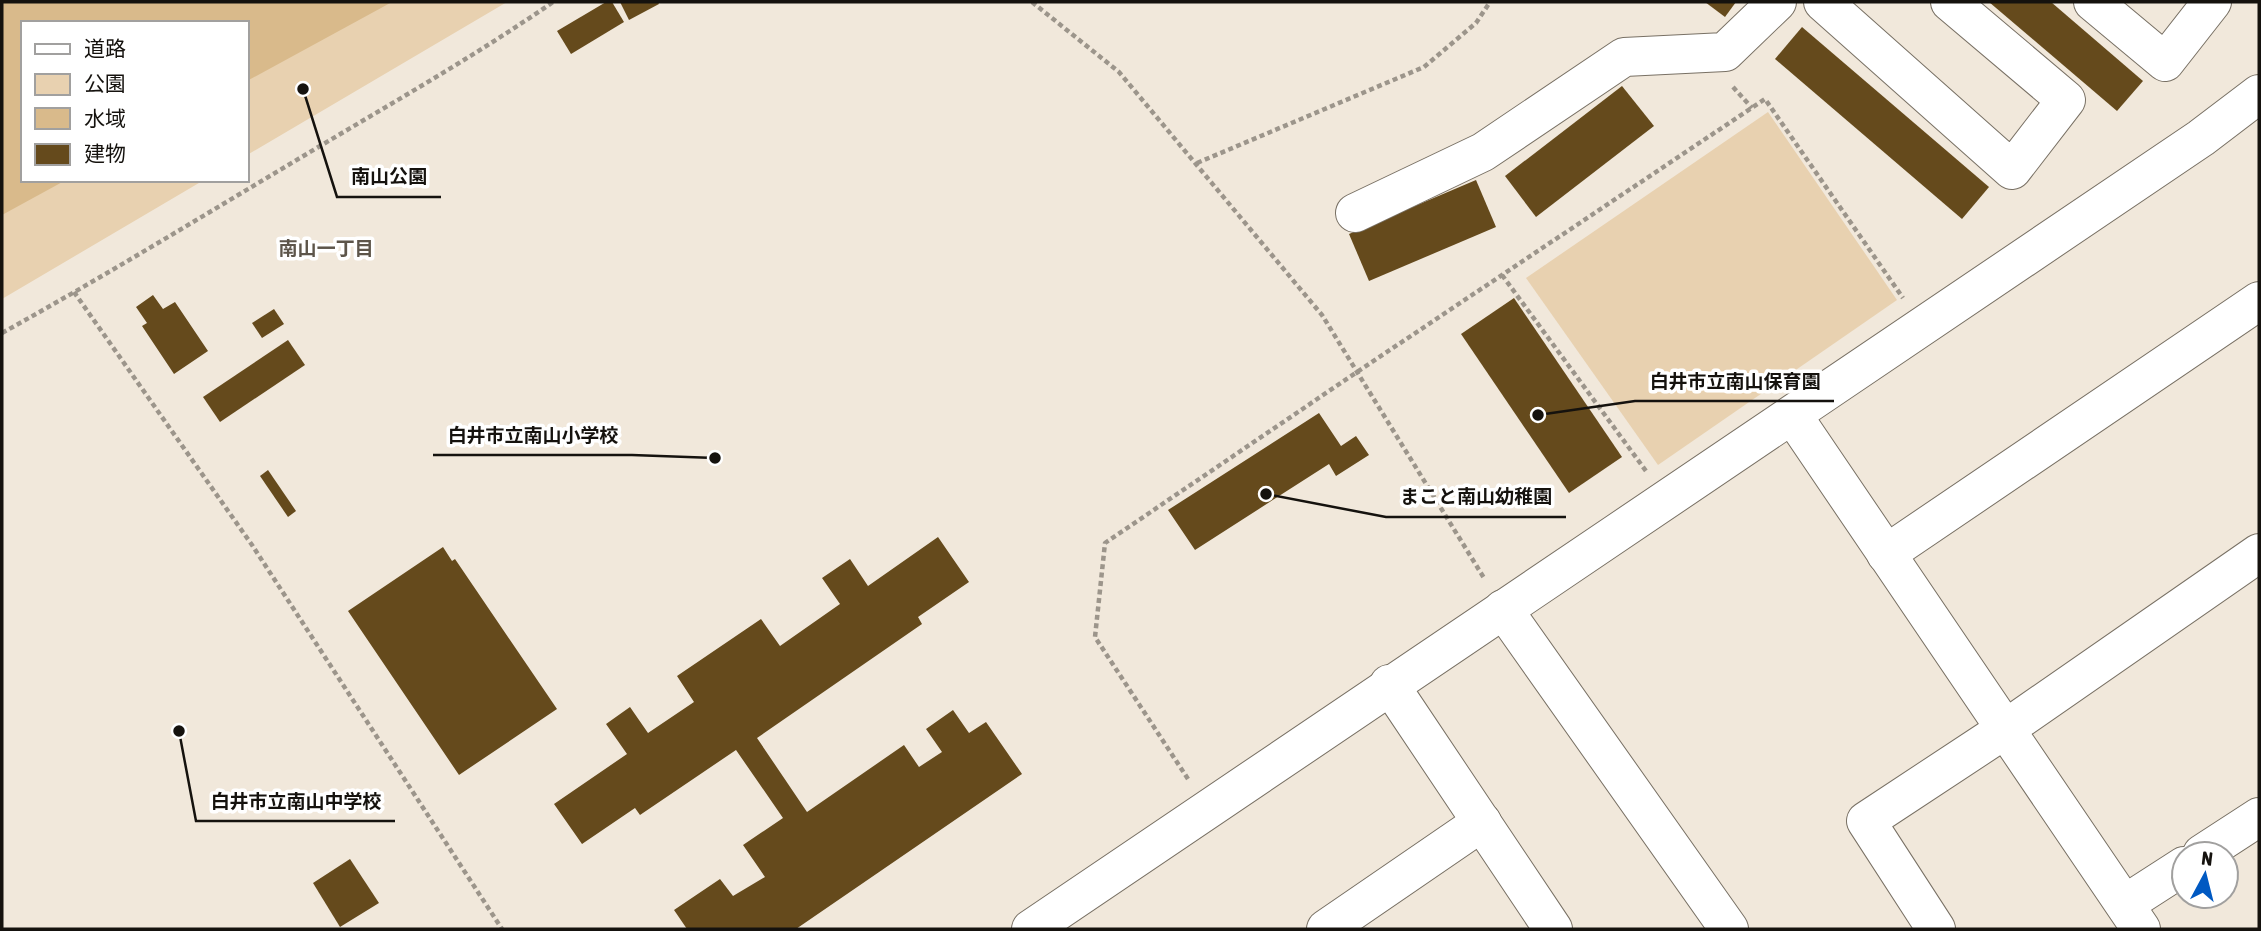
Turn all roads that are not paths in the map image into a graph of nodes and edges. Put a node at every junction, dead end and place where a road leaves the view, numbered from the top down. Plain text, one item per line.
1 (1777, 2) edge
2 (1823, 2) edge
3 (1950, 2) edge
4 (2093, 2) edge
5 (2212, 2) edge
6 (2259, 94) edge
7 (1355, 213) dead end
8 (2259, 302) edge
9 (1793, 416) junction
10 (2259, 553) edge
11 (1886, 554) junction
12 (1503, 608) junction
13 (1389, 684) junction
14 (2004, 730) junction
15 (2259, 817) edge
16 (1482, 822) junction
17 (2224, 840) edge
18 (2170, 880) edge
19 (2133, 917) edge
20 (1031, 929) edge
21 (1326, 929) edge
22 (1553, 929) edge
23 (1729, 929) edge
24 (1936, 929) edge

1 - 7 street
2 - 3 street
4 - 5 street
6 - 9 street
8 - 11 street
9 - 11 street
9 - 12 street
10 - 14 street
11 - 14 street
12 - 13 street
12 - 23 street
13 - 16 street
13 - 20 street
14 - 19 street
14 - 24 street
15 - 17 street
16 - 21 street
16 - 22 street
18 - 19 street

